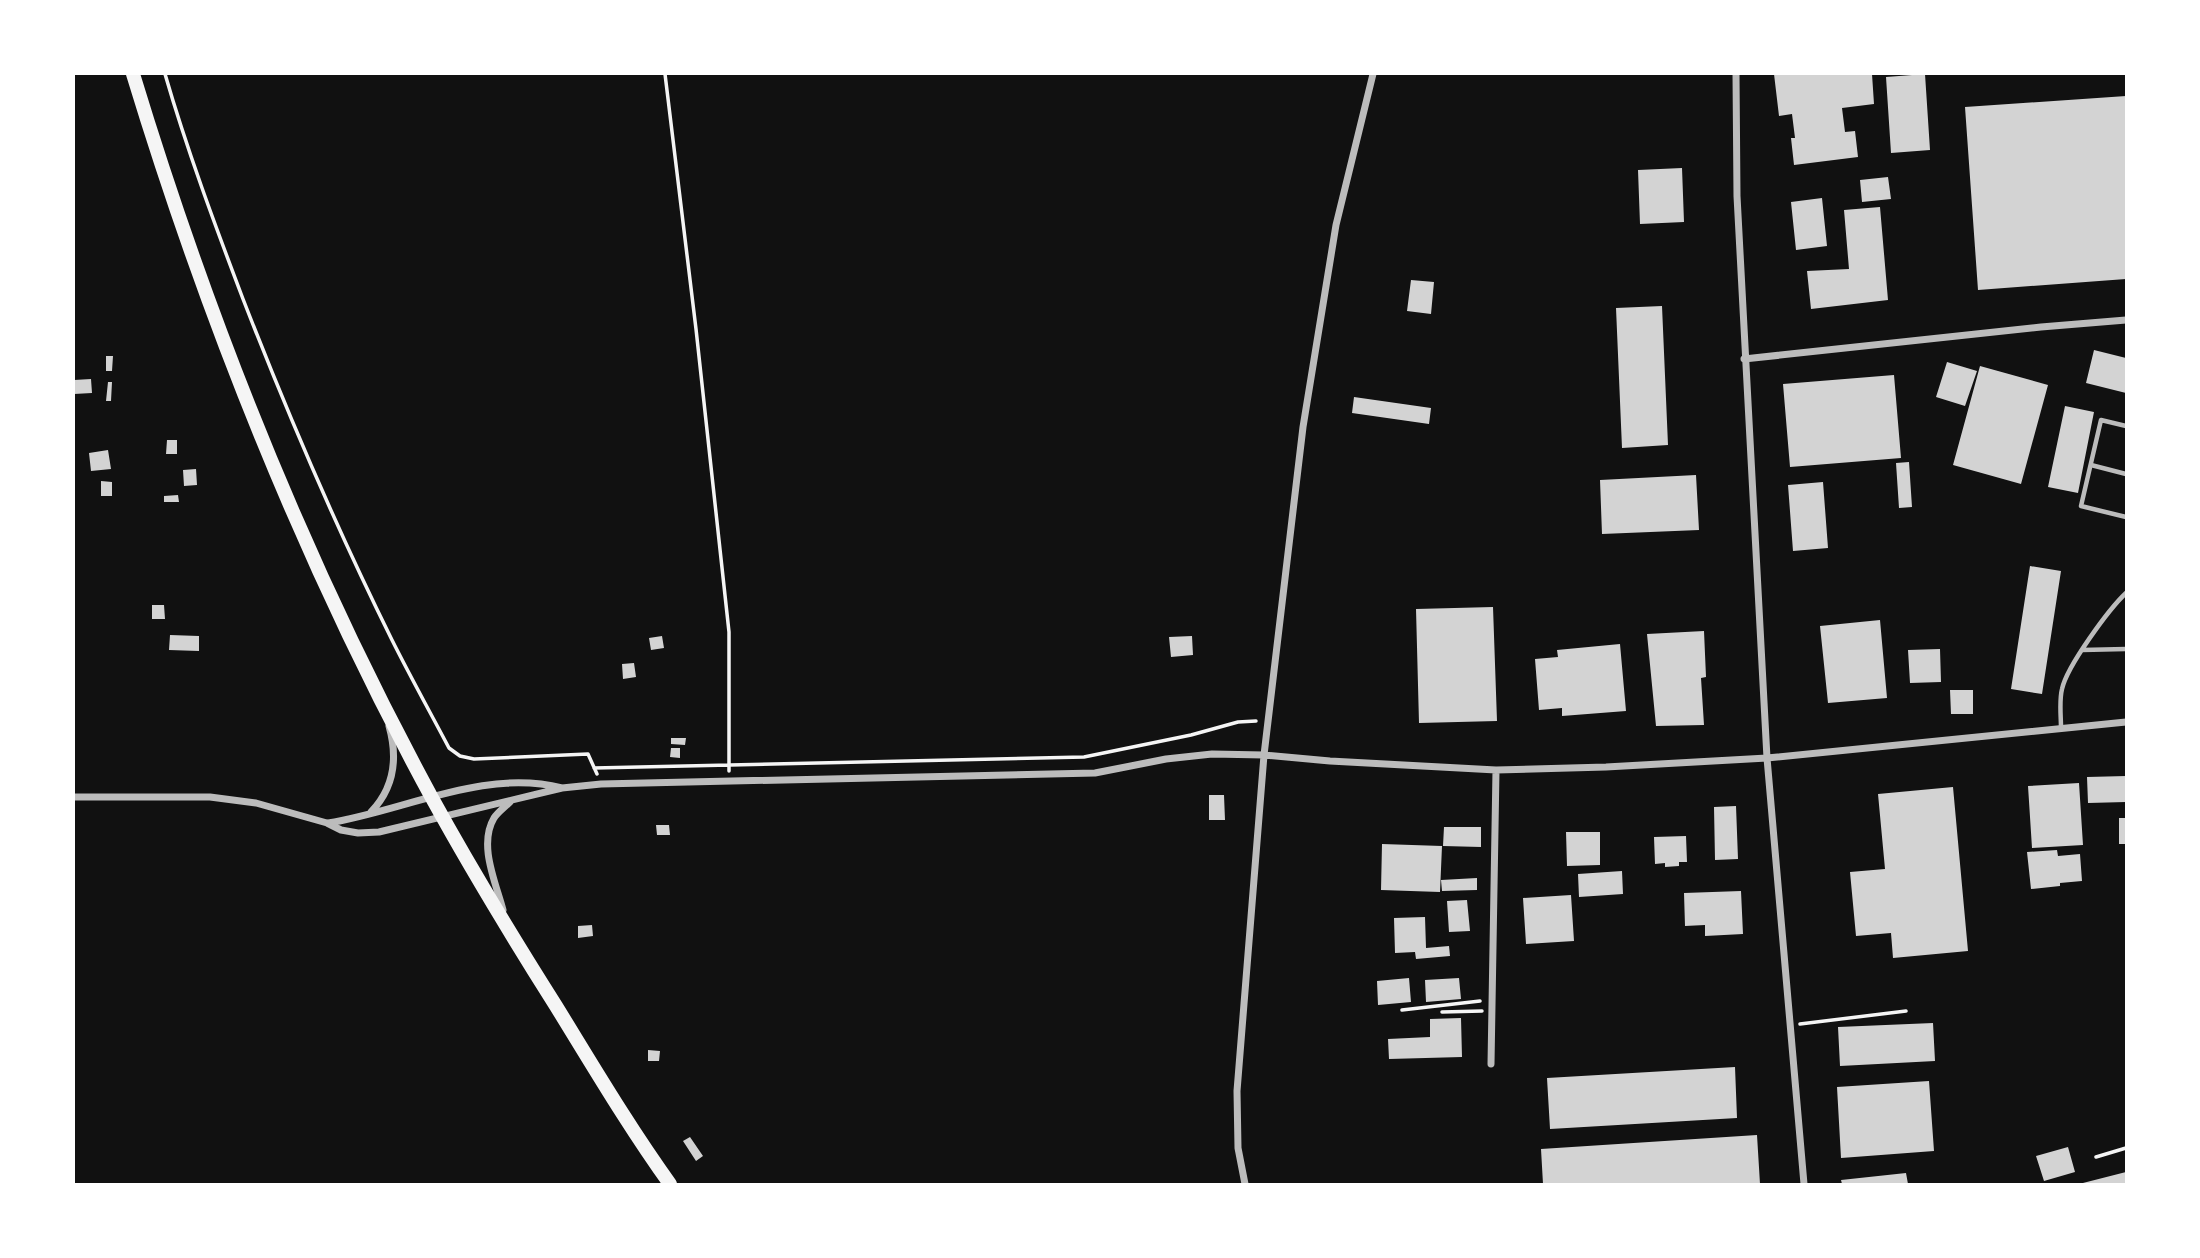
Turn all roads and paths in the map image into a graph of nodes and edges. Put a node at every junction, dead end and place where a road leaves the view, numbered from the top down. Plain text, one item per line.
1 (133, 74) edge
2 (165, 74) edge
3 (665, 74) edge
4 (1373, 74) edge
5 (1736, 74) edge
6 (2126, 320) edge
7 (1744, 359) junction
8 (2126, 426) edge
9 (2091, 465) junction
10 (2126, 474) edge
11 (2126, 517) edge
12 (2126, 593) edge
13 (2126, 649) edge
14 (2081, 650) junction
15 (382, 702) junction
16 (1268, 720) junction
17 (2126, 722) edge
18 (2061, 728) junction
19 (1264, 755) junction
20 (1767, 758) junction
21 (729, 765) junction
22 (594, 768) junction
23 (1496, 770) junction
24 (729, 780) junction
25 (601, 784) junction
26 (562, 788) junction
27 (74, 797) edge
28 (432, 798) junction
29 (511, 802) junction
30 (369, 814) junction
31 (444, 818) junction
32 (327, 823) junction
33 (507, 928) junction
34 (1492, 1000) junction
35 (1402, 1010) dead end
36 (1492, 1011) junction
37 (1906, 1011) dead end
38 (1442, 1012) dead end
39 (1790, 1025) junction
40 (1491, 1064) dead end
41 (2126, 1148) edge
42 (2096, 1157) dead end
43 (670, 1185) edge
44 (1245, 1185) edge
45 (1804, 1185) edge

1 - 15 main road
2 - 22 path
3 - 21 path
4 - 16 street
5 - 7 street
6 - 7 street
7 - 20 street
8 - 9 lane
9 - 10 lane
9 - 11 lane
12 - 14 lane
13 - 14 lane
14 - 18 lane
15 - 28 main road
15 - 30 street
16 - 19 street
16 - 21 path
17 - 18 street
18 - 20 street
19 - 23 street
19 - 24 street
19 - 44 street
20 - 23 street
20 - 39 street
21 - 22 path
21 - 24 path
22 - 25 path
23 - 34 street
24 - 25 street
25 - 26 street
26 - 28 street
26 - 29 street
27 - 32 street
28 - 30 street
28 - 31 main road
29 - 31 street
29 - 33 street
30 - 32 street
31 - 32 street
31 - 33 main road
33 - 43 main road
34 - 35 path
34 - 36 street
36 - 38 path
36 - 40 street
37 - 39 path
39 - 45 street
41 - 42 path

